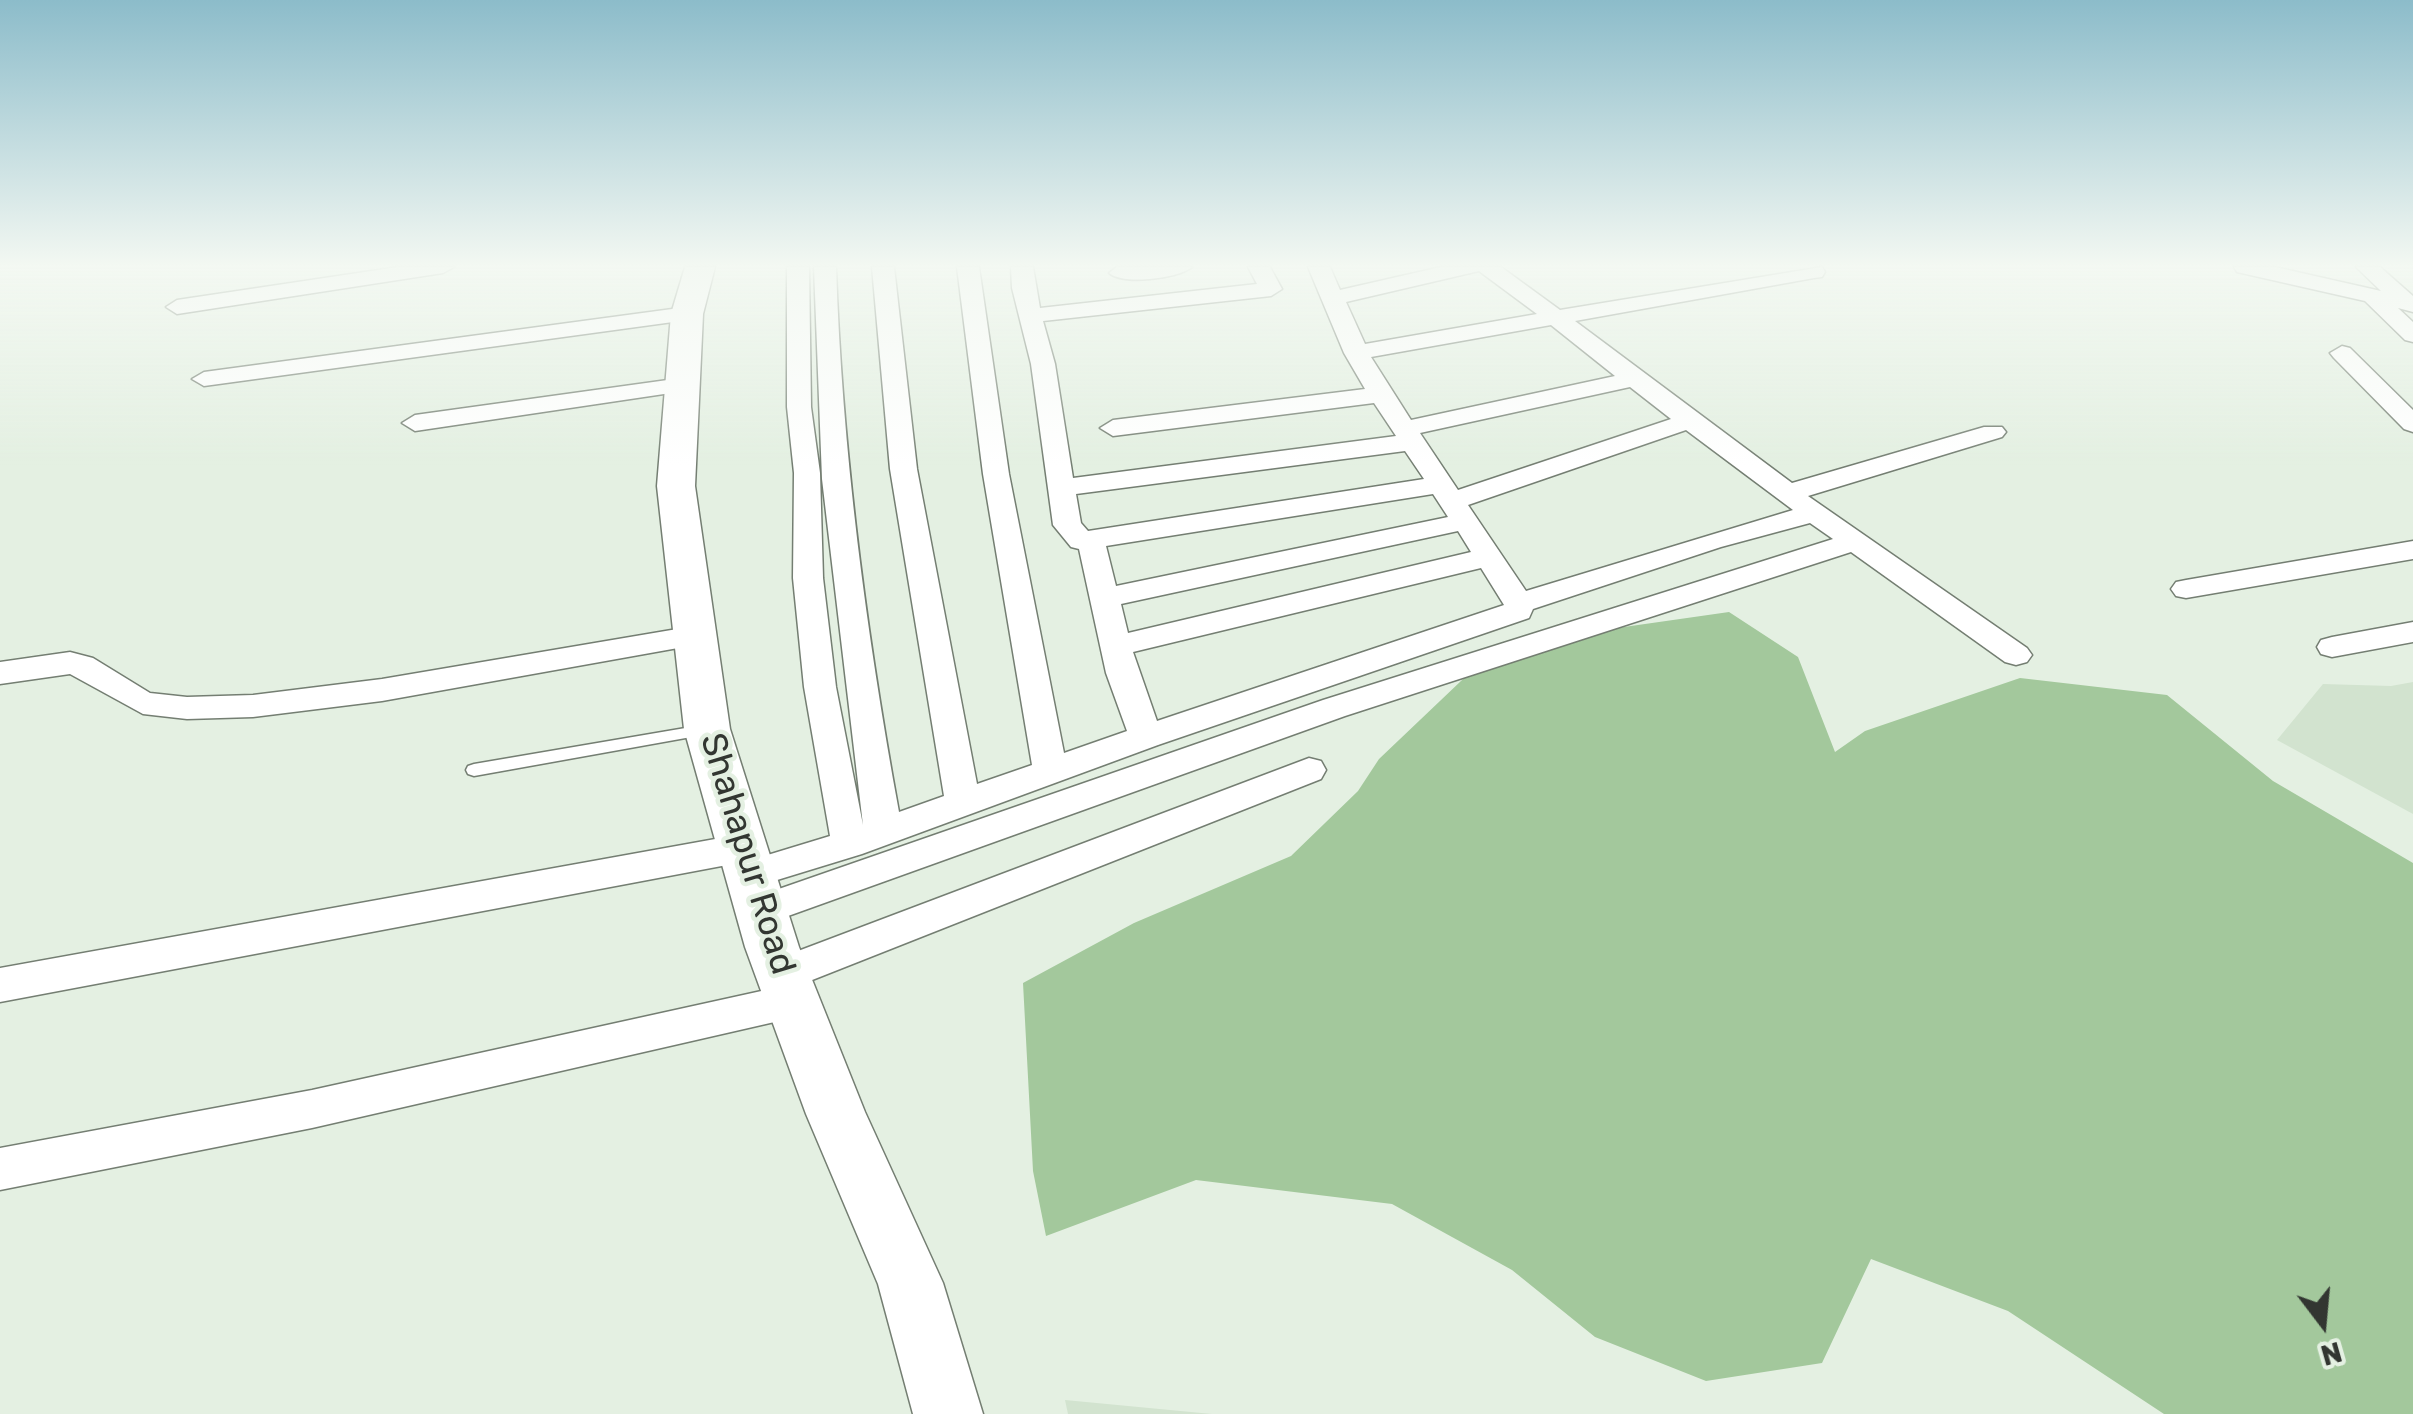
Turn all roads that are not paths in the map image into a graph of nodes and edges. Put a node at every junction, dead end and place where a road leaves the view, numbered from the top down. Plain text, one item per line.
1 (457, 333) edge
2 (688, 333) edge
3 (798, 333) edge
4 (827, 333) edge
5 (888, 333) edge
6 (977, 333) edge
7 (1035, 333) edge
8 (1347, 333) edge
9 (1468, 333) edge
10 (1578, 333) edge
11 (1356, 353) junction
12 (2342, 353) dead end
13 (1633, 378) junction
14 (204, 379) dead end
15 (682, 385) junction
16 (1383, 394) junction
17 (1689, 421) junction
18 (415, 423) dead end
19 (2413, 424) edge
20 (1113, 428) dead end
21 (1993, 432) dead end
22 (1408, 436) junction
23 (1061, 488) junction
24 (1788, 493) junction
25 (1450, 503) junction
26 (1814, 513) junction
27 (1091, 541) junction
28 (1854, 542) junction
29 (2413, 550) edge
30 (1488, 557) junction
31 (2186, 588) dead end
32 (1105, 598) junction
33 (1519, 603) junction
34 (2413, 632) edge
35 (695, 636) junction
36 (1116, 646) junction
37 (2332, 648) dead end
38 (2016, 655) dead end
39 (0, 672) edge
40 (706, 729) junction
41 (1146, 737) junction
42 (474, 770) dead end
43 (1309, 770) dead end
44 (1050, 773) junction
45 (963, 802) junction
46 (885, 831) junction
47 (849, 844) junction
48 (752, 877) junction
49 (0, 985) edge
50 (787, 988) junction
51 (0, 1169) edge
52 (948, 1414) edge

1 - 14 street
2 - 15 main road, Shahapur Road
3 - 47 street
4 - 46 street
5 - 45 street
6 - 44 street
7 - 23 street
8 - 11 street
9 - 11 street
10 - 13 street
11 - 16 street
12 - 19 street
13 - 17 street
13 - 22 street
15 - 18 street
15 - 35 main road, Shahapur Road
16 - 20 street
16 - 22 street
17 - 24 street
17 - 25 street
21 - 24 street
22 - 23 street
22 - 25 street
23 - 27 street
24 - 26 street
25 - 27 street
25 - 30 street
25 - 32 street
26 - 28 street
26 - 33 street
27 - 32 street
28 - 38 street
28 - 48 street
29 - 31 street
30 - 33 street
30 - 36 street
32 - 36 street
33 - 41 street
34 - 37 street
35 - 39 street
35 - 40 main road, Shahapur Road
36 - 41 street
40 - 42 lane
40 - 48 main road, Shahapur Road
41 - 44 street
43 - 50 street
44 - 45 street
45 - 46 street
46 - 47 street
47 - 48 street
48 - 49 street
48 - 50 main road, Shahapur Road
50 - 51 street
50 - 52 main road, Shahapur Road

